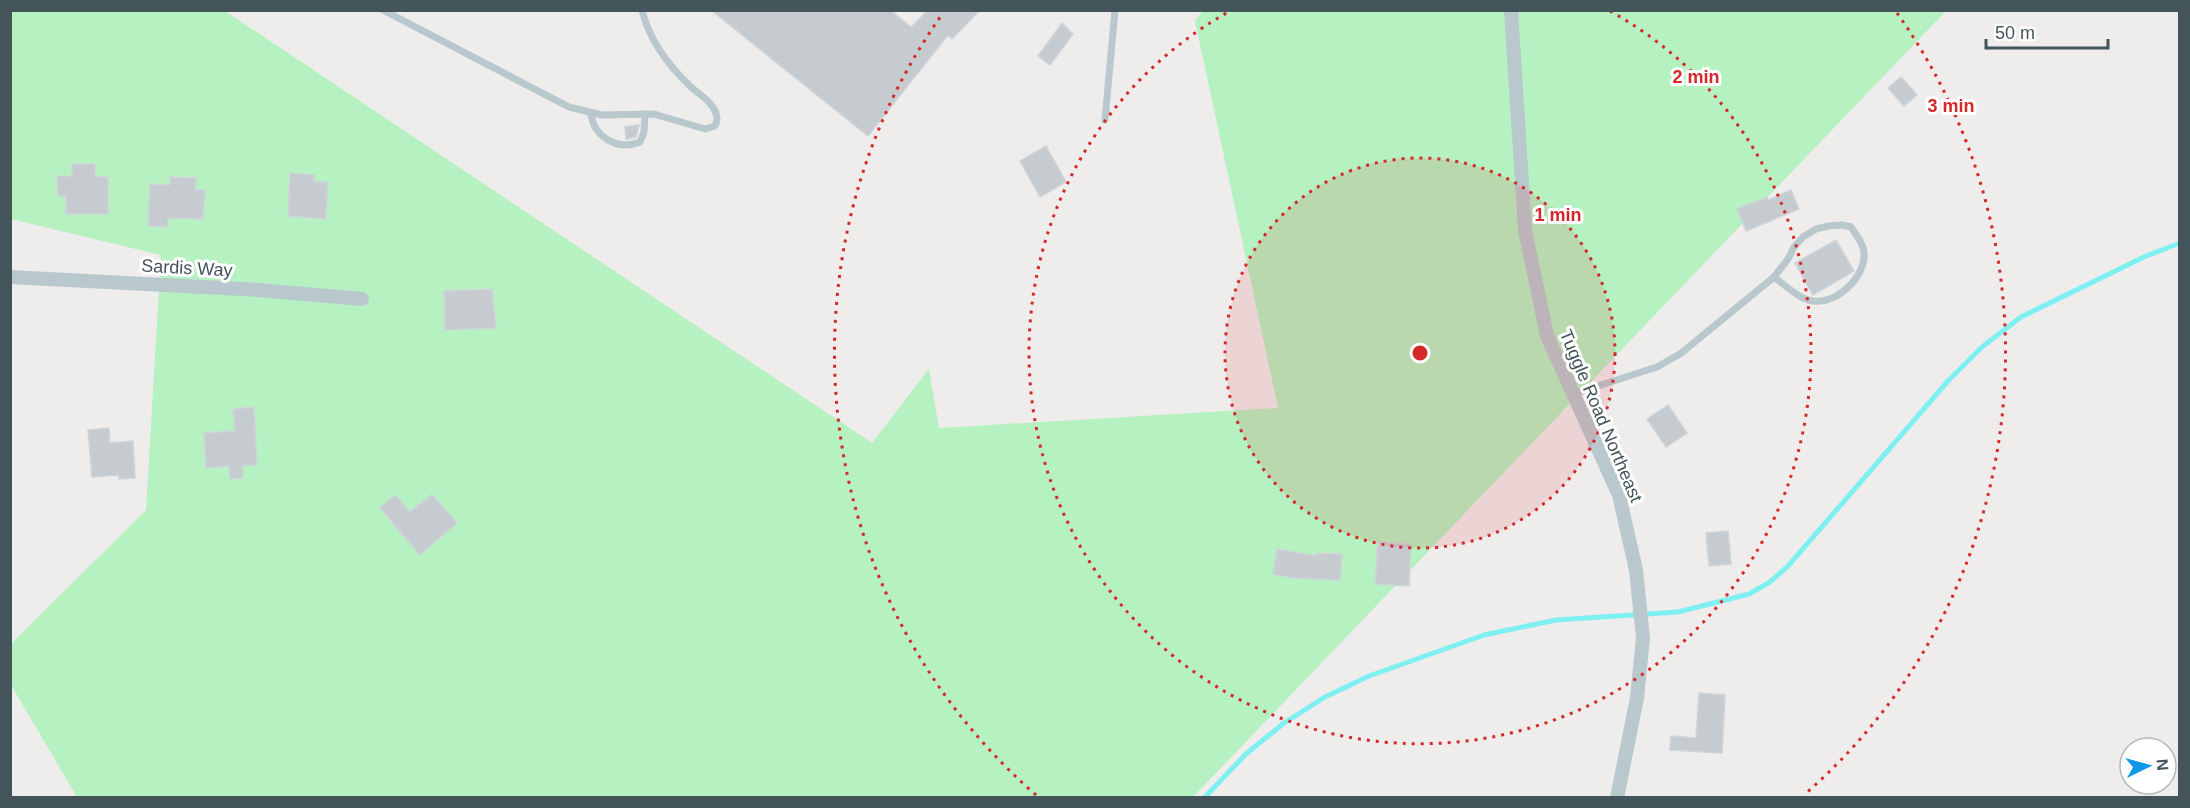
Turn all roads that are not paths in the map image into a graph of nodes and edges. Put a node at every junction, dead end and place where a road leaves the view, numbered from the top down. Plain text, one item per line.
1 (383, 10) edge
2 (642, 10) edge
3 (1115, 10) edge
4 (1511, 10) edge
5 (591, 113) junction
6 (645, 114) junction
7 (1105, 120) dead end
8 (10, 277) edge
9 (1774, 277) junction
10 (362, 299) dead end
11 (1573, 394) junction
12 (1617, 798) edge

1 - 5 lane
2 - 6 lane
3 - 7 lane
4 - 11 street, Tuggle Road Northeast
5 - 6 lane
5 - 6 lane
8 - 10 street, Sardis Way
9 - 9 lane
9 - 11 lane
11 - 12 street, Tuggle Road Northeast

